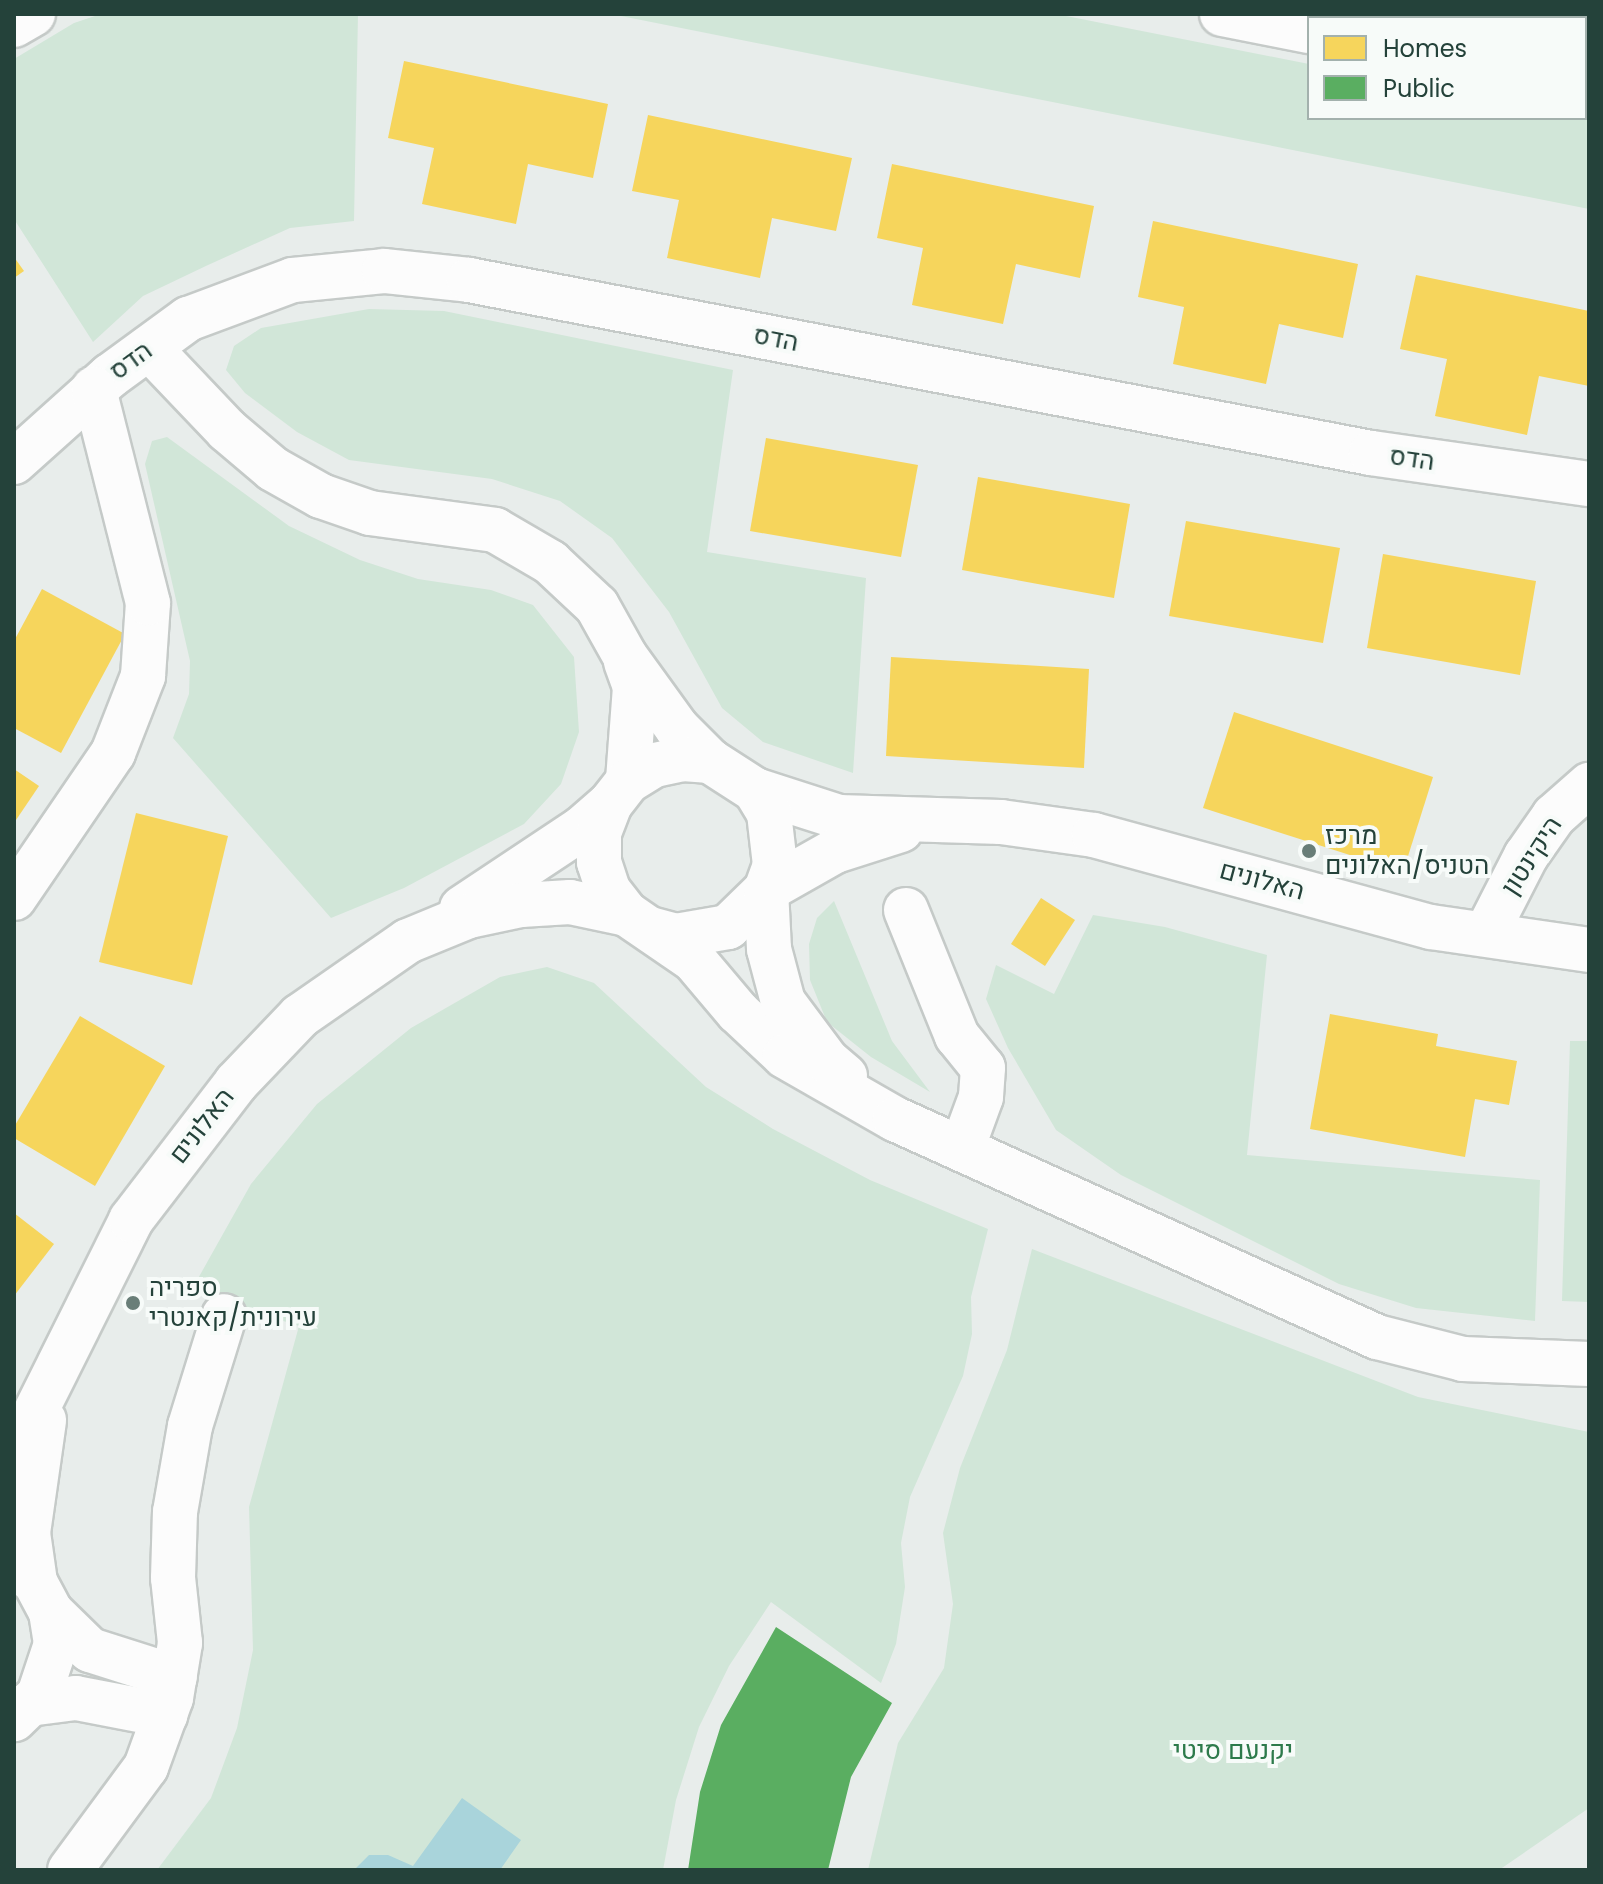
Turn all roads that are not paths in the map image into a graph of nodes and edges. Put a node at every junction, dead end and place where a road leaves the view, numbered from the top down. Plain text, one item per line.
1 (33, 14) edge
2 (1222, 14) edge
3 (14, 25) edge
4 (1307, 31) edge
5 (149, 348) junction
6 (94, 389) junction
7 (14, 462) edge
8 (1589, 484) edge
9 (625, 656) junction
10 (710, 761) junction
11 (1589, 785) edge
12 (755, 790) junction
13 (619, 792) junction
14 (934, 822) junction
15 (766, 890) junction
16 (14, 898) edge
17 (906, 910) dead end
18 (638, 921) junction
19 (1486, 934) junction
20 (423, 935) junction
21 (1589, 950) edge
22 (895, 1119) junction
23 (962, 1149) junction
24 (224, 1316) dead end
25 (1589, 1364) edge
26 (52, 1378) junction
27 (14, 1455) edge
28 (33, 1587) edge
29 (170, 1696) junction
30 (22, 1711) edge
31 (70, 1870) edge

1 - 3 street
2 - 4 street
5 - 6 street, הדס
5 - 8 street, הדס
5 - 9 street
6 - 7 street, הדס
6 - 16 street
9 - 10 street
9 - 13 street
10 - 12 street
10 - 13 street
11 - 19 street, היקינטון
12 - 14 street, האלונים
12 - 15 street
13 - 18 street
13 - 20 street, האלונים
14 - 15 street, האלונים
14 - 19 street, האלונים
15 - 18 street
15 - 22 street
17 - 23 street
18 - 20 street, האלונים
18 - 22 street
19 - 21 street, האלונים
20 - 26 street, האלונים
22 - 23 street
23 - 25 street
24 - 29 street
26 - 27 street, האלונים
26 - 28 street, האלונים
28 - 29 street
28 - 30 street, האלונים
29 - 30 street
29 - 31 street

